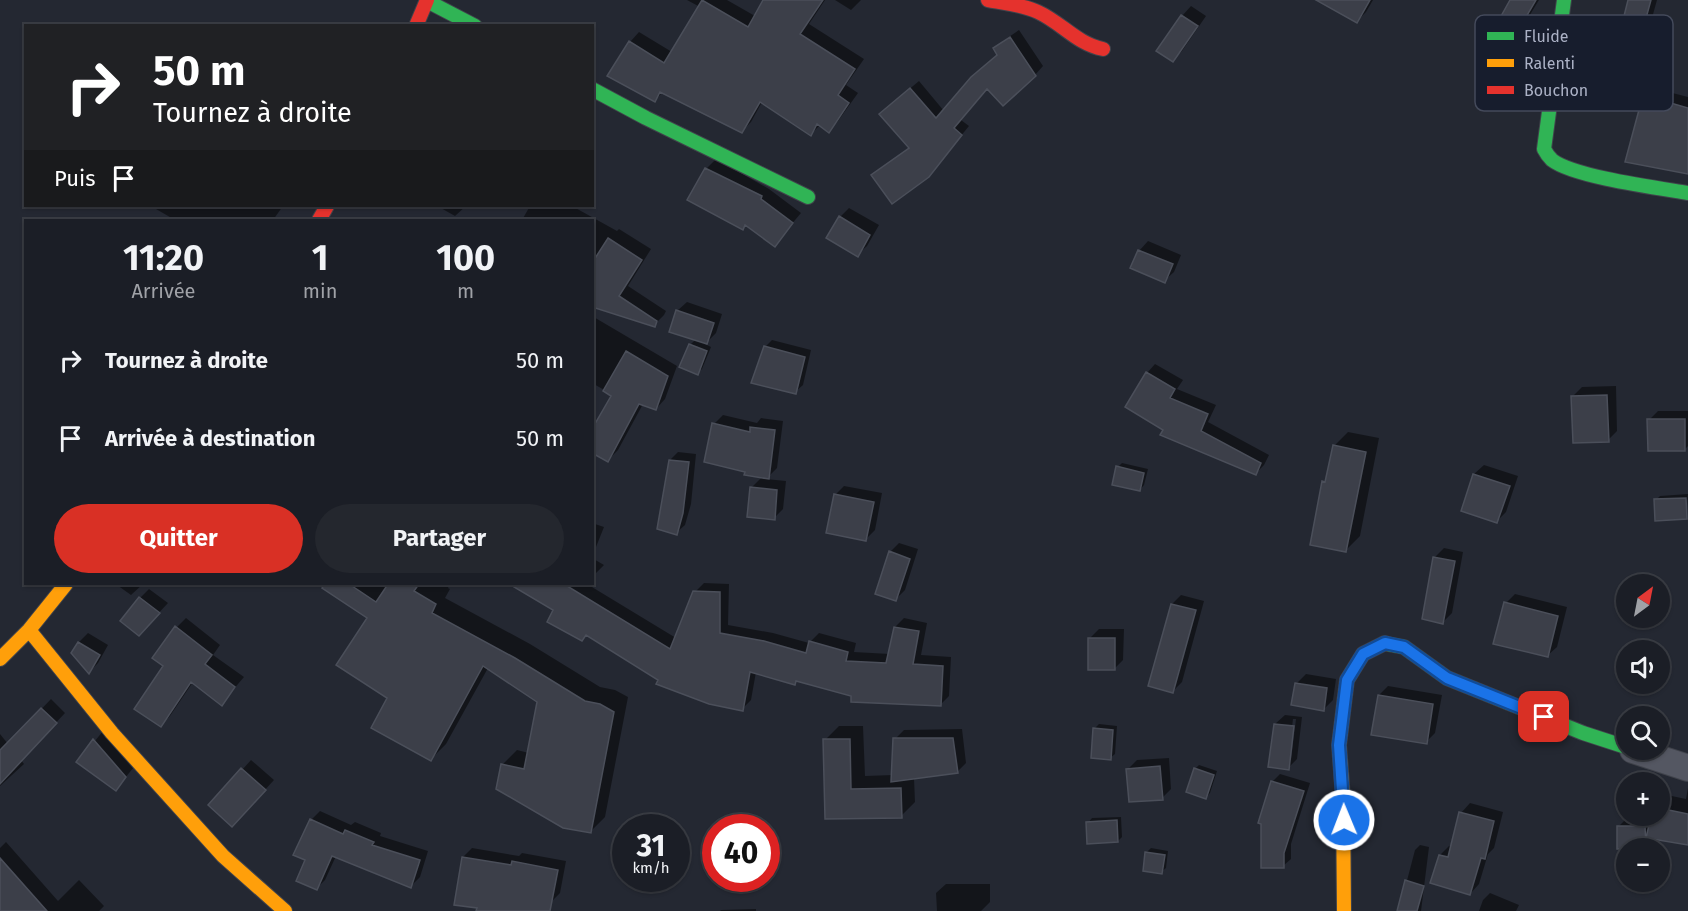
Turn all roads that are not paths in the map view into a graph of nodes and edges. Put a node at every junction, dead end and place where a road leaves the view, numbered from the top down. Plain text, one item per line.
1 (427, 0) edge
2 (988, 0) edge
3 (1564, 0) edge
4 (1562, 15) edge
5 (417, 24) edge
6 (471, 24) edge
7 (1103, 49) dead end
8 (594, 90) edge
9 (1549, 111) edge
10 (1688, 193) edge
11 (808, 197) dead end
12 (65, 585) edge
13 (29, 630) junction
14 (0, 660) edge
15 (1616, 744) edge
16 (1664, 760) edge
17 (1688, 768) edge
18 (285, 911) edge
19 (1344, 911) edge

1 - 5 street
1 - 6 street
2 - 7 street
3 - 4 street
8 - 11 street
9 - 10 street
12 - 13 street
13 - 14 street
13 - 18 street
15 - 19 street
16 - 17 street

